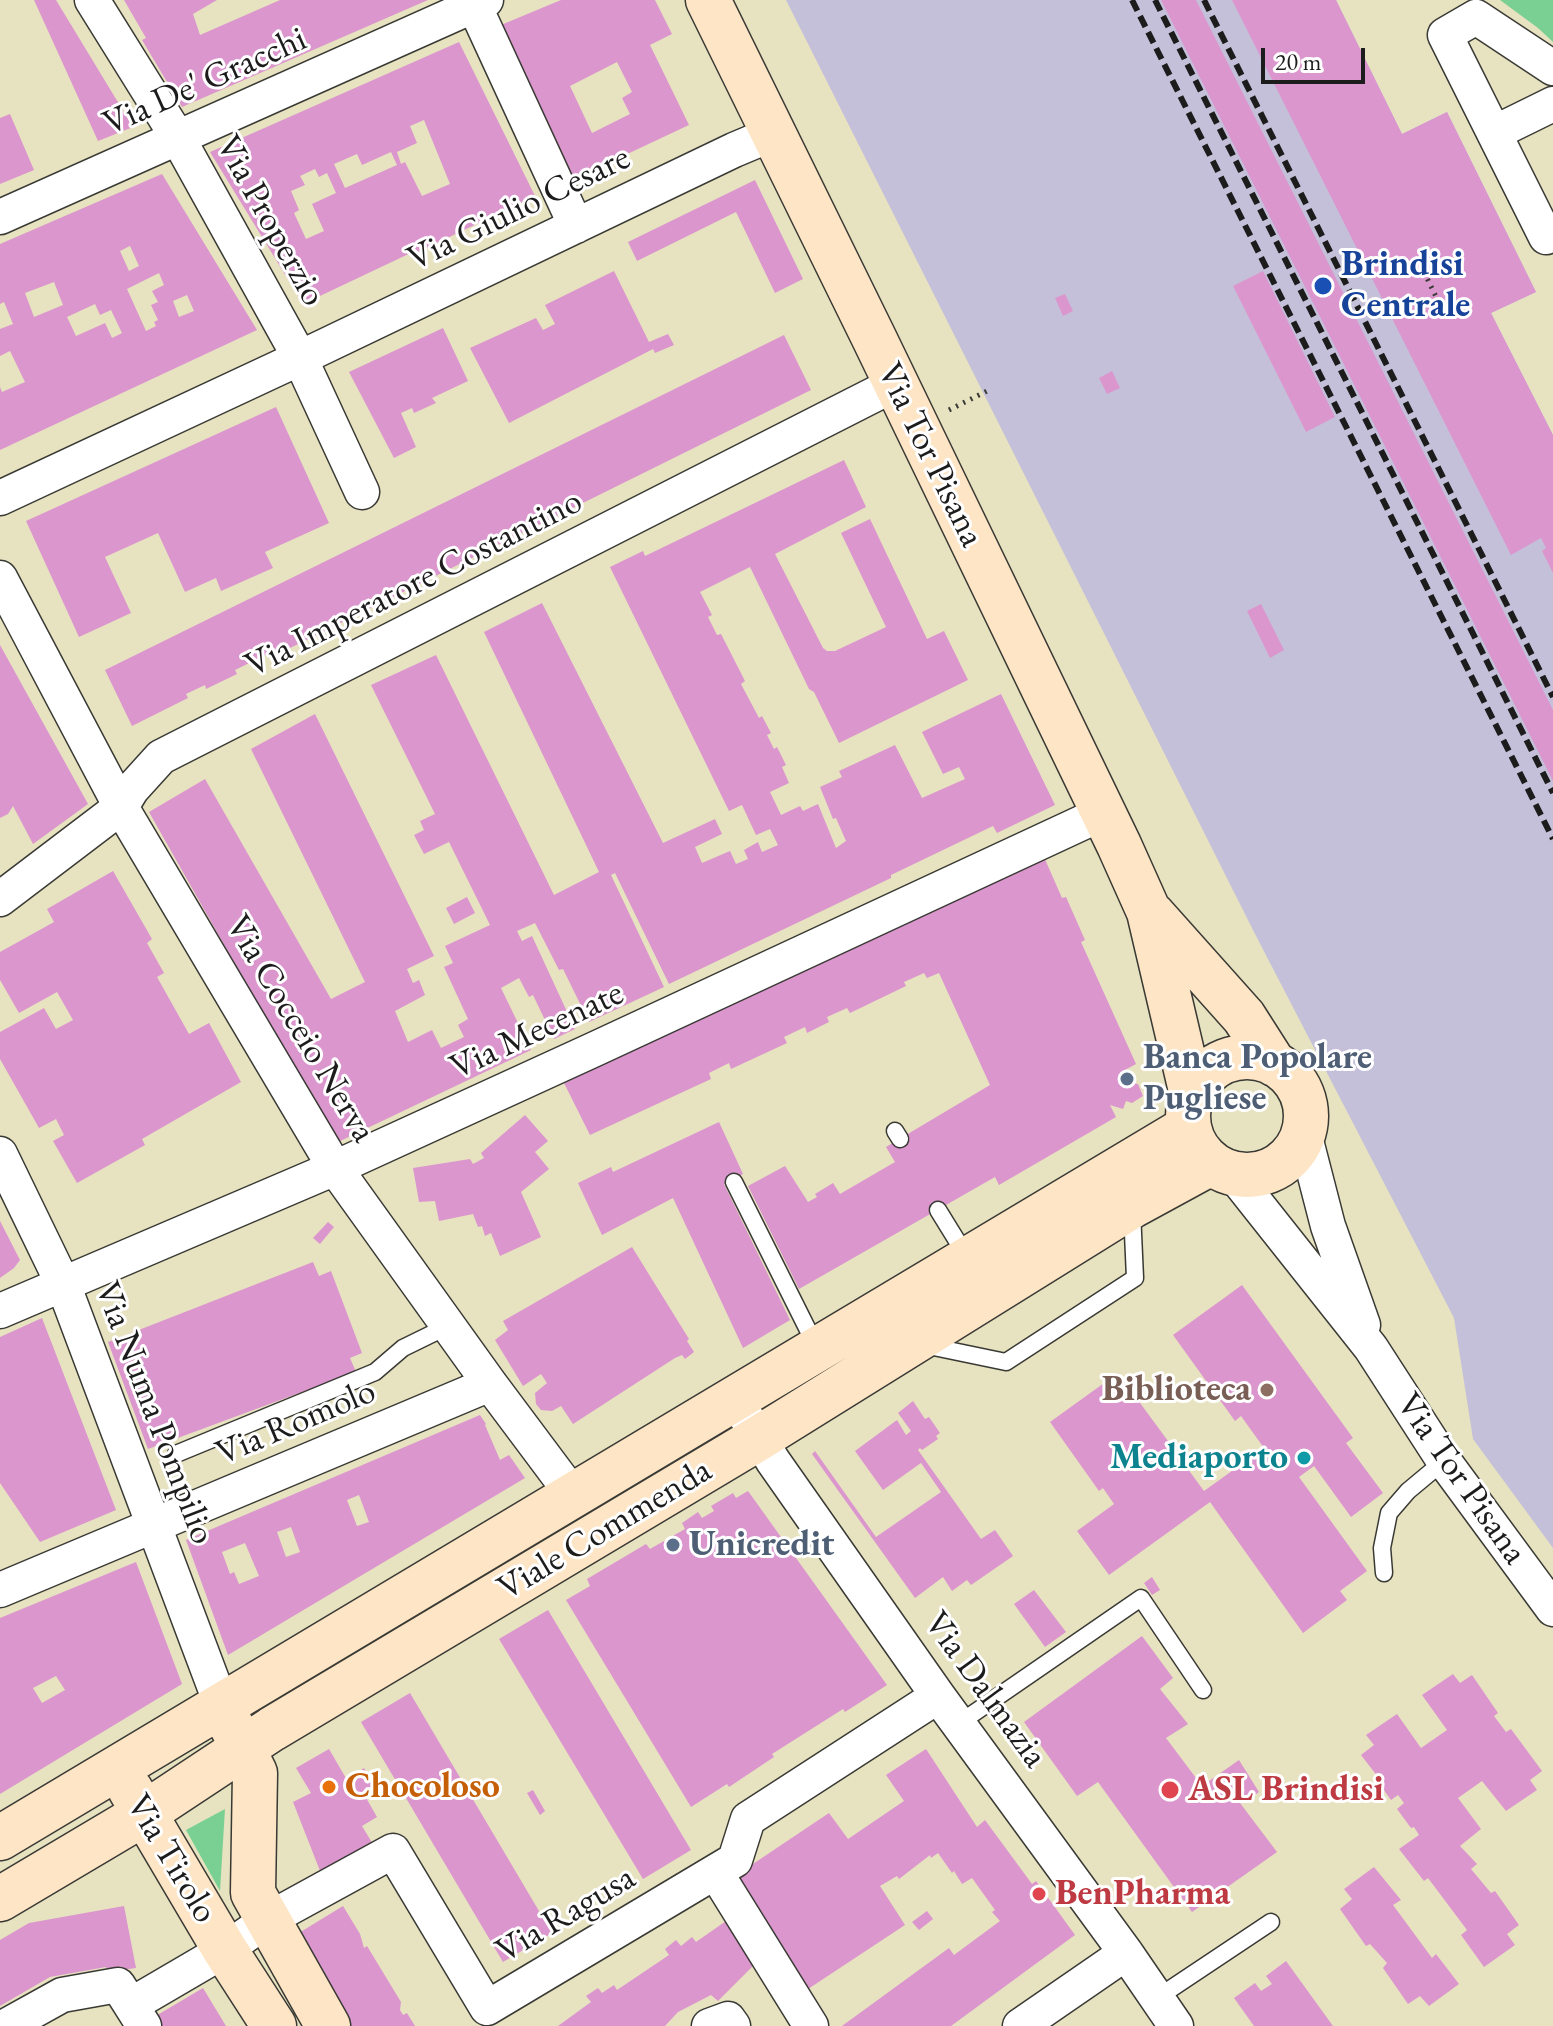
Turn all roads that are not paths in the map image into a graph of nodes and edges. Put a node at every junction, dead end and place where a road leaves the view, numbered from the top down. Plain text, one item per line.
1 (92, 0) edge
2 (708, 0) edge
3 (480, 3) edge
4 (1464, 9) edge
5 (1553, 68) edge
6 (1553, 104) edge
7 (1494, 133) junction
8 (772, 134) junction
9 (178, 138) junction
10 (0, 217) edge
11 (576, 226) junction
12 (1551, 240) edge
13 (300, 358) junction
14 (895, 384) junction
15 (362, 492) dead end
16 (0, 498) edge
17 (0, 578) edge
18 (121, 807) junction
19 (1103, 813) junction
20 (0, 899) edge
21 (1149, 912) junction
22 (1274, 1064) junction
23 (1304, 1133) junction
24 (1206, 1140) junction
25 (0, 1154) edge
26 (335, 1168) junction
27 (734, 1182) dead end
28 (1132, 1206) junction
29 (938, 1210) dead end
30 (968, 1258) junction
31 (63, 1284) junction
32 (0, 1311) edge
33 (448, 1326) junction
34 (915, 1342) junction
35 (817, 1348) junction
36 (1371, 1348) junction
37 (490, 1384) junction
38 (734, 1397) junction
39 (759, 1438) junction
40 (176, 1454) dead end
41 (1444, 1461) junction
42 (573, 1495) junction
43 (154, 1526) junction
44 (1384, 1573) dead end
45 (4, 1580) edge
46 (1553, 1609) edge
47 (1203, 1690) dead end
48 (938, 1696) junction
49 (221, 1704) junction
50 (958, 1724) junction
51 (243, 1748) junction
52 (117, 1768) junction
53 (145, 1813) junction
54 (0, 1838) edge
55 (716, 1873) junction
56 (0, 1899) edge
57 (267, 1920) junction
58 (1271, 1922) dead end
59 (225, 1950) junction
60 (1126, 1953) junction
61 (1157, 1998) junction
62 (137, 2015) edge
63 (6, 2026) edge
64 (274, 2026) edge
65 (328, 2026) edge
66 (709, 2026) edge
67 (733, 2026) edge
68 (811, 2026) edge
69 (1020, 2026) edge
70 (1176, 2026) edge

1 - 9 street, Via Properzio
2 - 8 street, Via Tor Pisana
3 - 9 street, Via De' Gracchi
3 - 11 street
4 - 5 street
4 - 7 street
6 - 7 street
7 - 12 street
8 - 11 street, Via Giulio Cesare
8 - 14 street, Via Tor Pisana
9 - 10 street, Via De' Gracchi
9 - 13 street, Via Properzio
11 - 13 street, Via Giulio Cesare
13 - 15 street
13 - 16 street, Via Giulio Cesare
14 - 18 street, Via Imperatore Costantino
14 - 19 street, Via Tor Pisana
17 - 18 street, Via Cocceio Nerva
18 - 20 street, Via Imperatore Costantino
18 - 26 street, Via Cocceio Nerva
19 - 21 street, Via Tor Pisana
19 - 26 street, Via Mecenate
21 - 22 street, Via Tor Pisana
21 - 24 street, Via Tor Pisana
22 - 23 street, Via Tor Pisana
22 - 24 street
23 - 24 street
23 - 36 street, Via Tor Pisana
24 - 28 street, Viale Commenda
24 - 30 street, Viale Commenda
24 - 36 street, Via Tor Pisana
25 - 31 street, Via Numa Pompilio
26 - 31 street, Via Mecenate
26 - 33 street, Via Cocceio Nerva
27 - 35 lane
28 - 34 street, Viale Commenda
28 - 34 lane
29 - 30 lane
30 - 35 street, Viale Commenda
31 - 32 street, Via Mecenate
31 - 43 street, Via Numa Pompilio
33 - 37 street, Via Cocceio Nerva
33 - 40 lane
34 - 39 street, Viale Commenda
35 - 38 street, Viale Commenda
36 - 41 street, Via Tor Pisana
37 - 42 street, Via Cocceio Nerva
37 - 43 street, Via Romolo
38 - 39 street, Via Dalmazia
38 - 42 street, Viale Commenda
39 - 48 street, Via Dalmazia
39 - 51 street, Viale Commenda
41 - 44 lane
41 - 46 street, Via Tor Pisana
42 - 49 street, Viale Commenda
43 - 45 street, Via Romolo
43 - 49 street, Via Numa Pompilio
47 - 50 lane
48 - 50 street, Via Dalmazia
48 - 55 street, Via Ragusa
49 - 51 street, Via Tirolo
49 - 52 street, Viale Commenda
50 - 60 street, Via Dalmazia
51 - 53 street, Viale Commenda
51 - 57 street, Via Tirolo
52 - 53 street, Via Tirolo
52 - 54 street, Viale Commenda
53 - 56 street, Viale Commenda
53 - 59 street, Via Tirolo
55 - 57 street, Via Ragusa
55 - 68 street
57 - 59 street, Via Tirolo
57 - 65 street, Via Tirolo
58 - 61 lane
59 - 62 street, Via Tirolo
59 - 64 street, Via Tirolo
60 - 61 street, Via Dalmazia
60 - 69 street
61 - 70 street, Via Dalmazia
62 - 63 street, Via Tirolo
66 - 67 street

